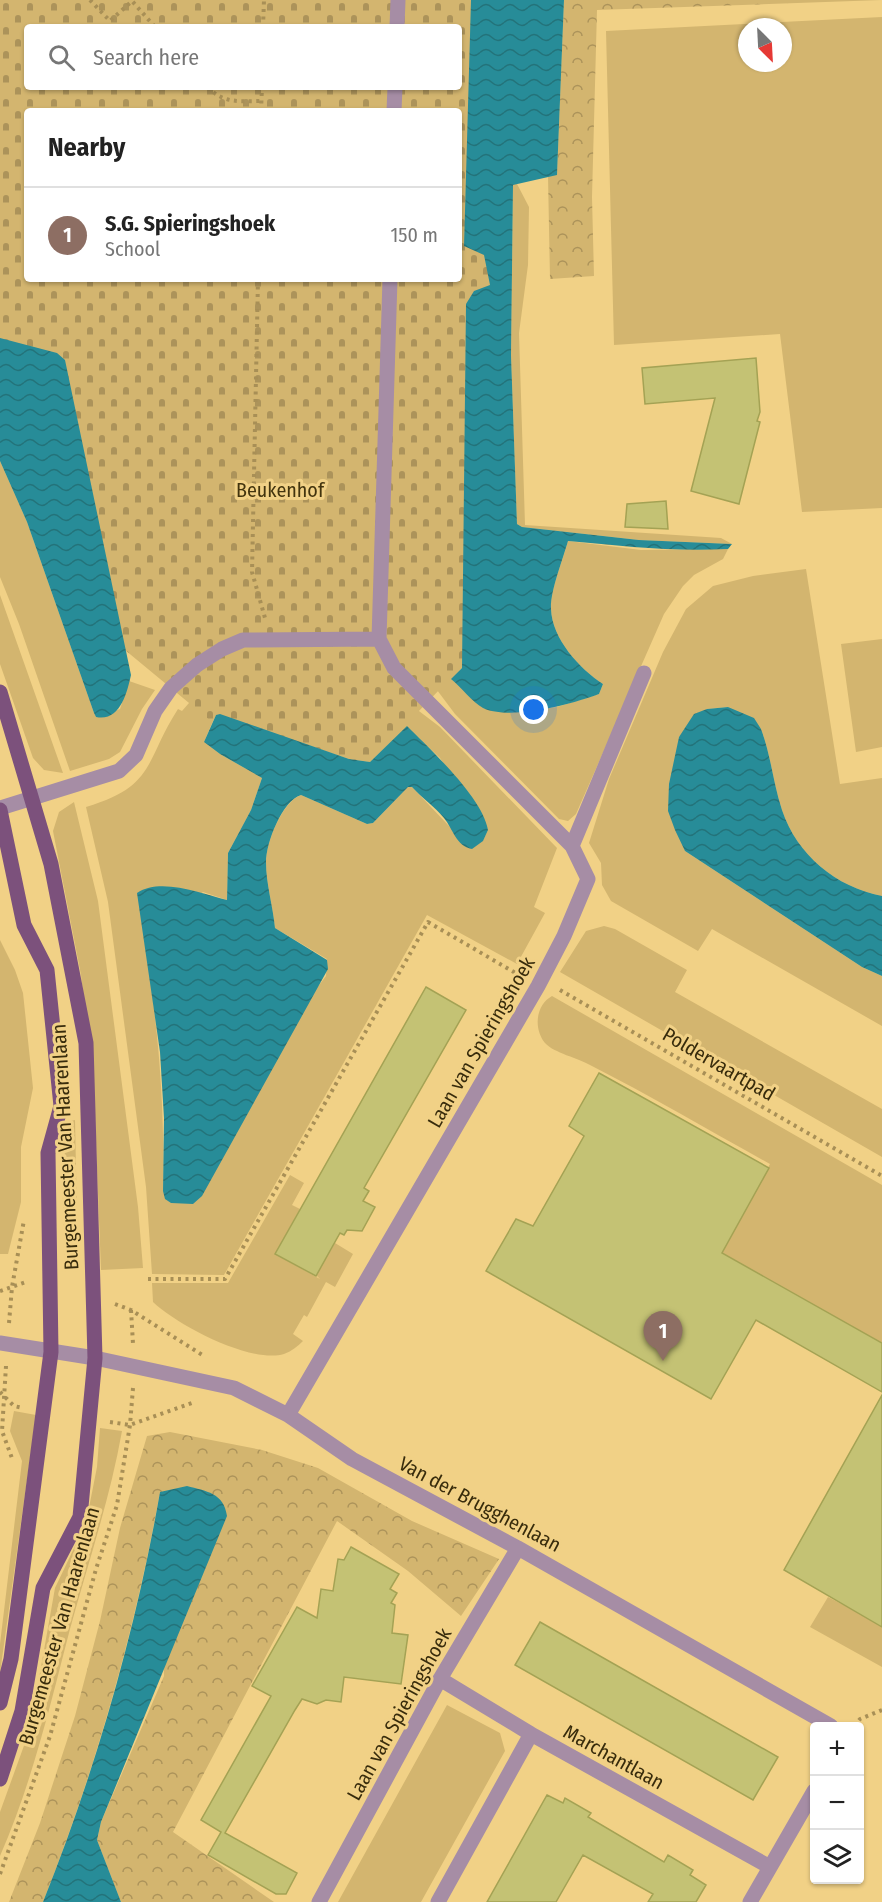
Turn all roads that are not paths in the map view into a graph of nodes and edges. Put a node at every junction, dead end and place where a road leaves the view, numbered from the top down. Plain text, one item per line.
1 (398, 0) edge
2 (397, 24) edge
3 (395, 90) edge
4 (394, 108) edge
5 (390, 282) edge
6 (379, 639) junction
7 (644, 673) dead end
8 (0, 692) edge
9 (32, 799) junction
10 (0, 809) edge
11 (572, 846) junction
12 (4, 1344) edge
13 (51, 1352) junction
14 (95, 1358) junction
15 (288, 1415) junction
16 (518, 1548) junction
17 (440, 1679) junction
18 (0, 1703) edge
19 (824, 1722) edge
20 (531, 1734) junction
21 (0, 1779) edge
22 (810, 1798) edge
23 (770, 1867) junction
24 (319, 1902) edge
25 (438, 1902) edge
26 (750, 1902) edge

1 - 2 street
3 - 4 street
5 - 6 street
6 - 9 street
6 - 11 street
7 - 11 street
8 - 9 main road, Burgemeester Van Haarenlaan
9 - 10 street
9 - 14 main road, Burgemeester Van Haarenlaan
10 - 13 main road, Burgemeester Van Haarenlaan
11 - 15 street, Laan van Spieringshoek
12 - 13 street
13 - 14 street
13 - 18 main road, Burgemeester Van Haarenlaan
14 - 15 street, Van der Brugghenlaan
14 - 21 main road, Burgemeester Van Haarenlaan
15 - 16 street, Van der Brugghenlaan
16 - 17 street, Laan van Spieringshoek
16 - 19 street, Van der Brugghenlaan
17 - 20 street, Marchantlaan
17 - 24 street, Laan van Spieringshoek
20 - 23 street, Marchantlaan
20 - 25 street
22 - 23 street
23 - 26 street

